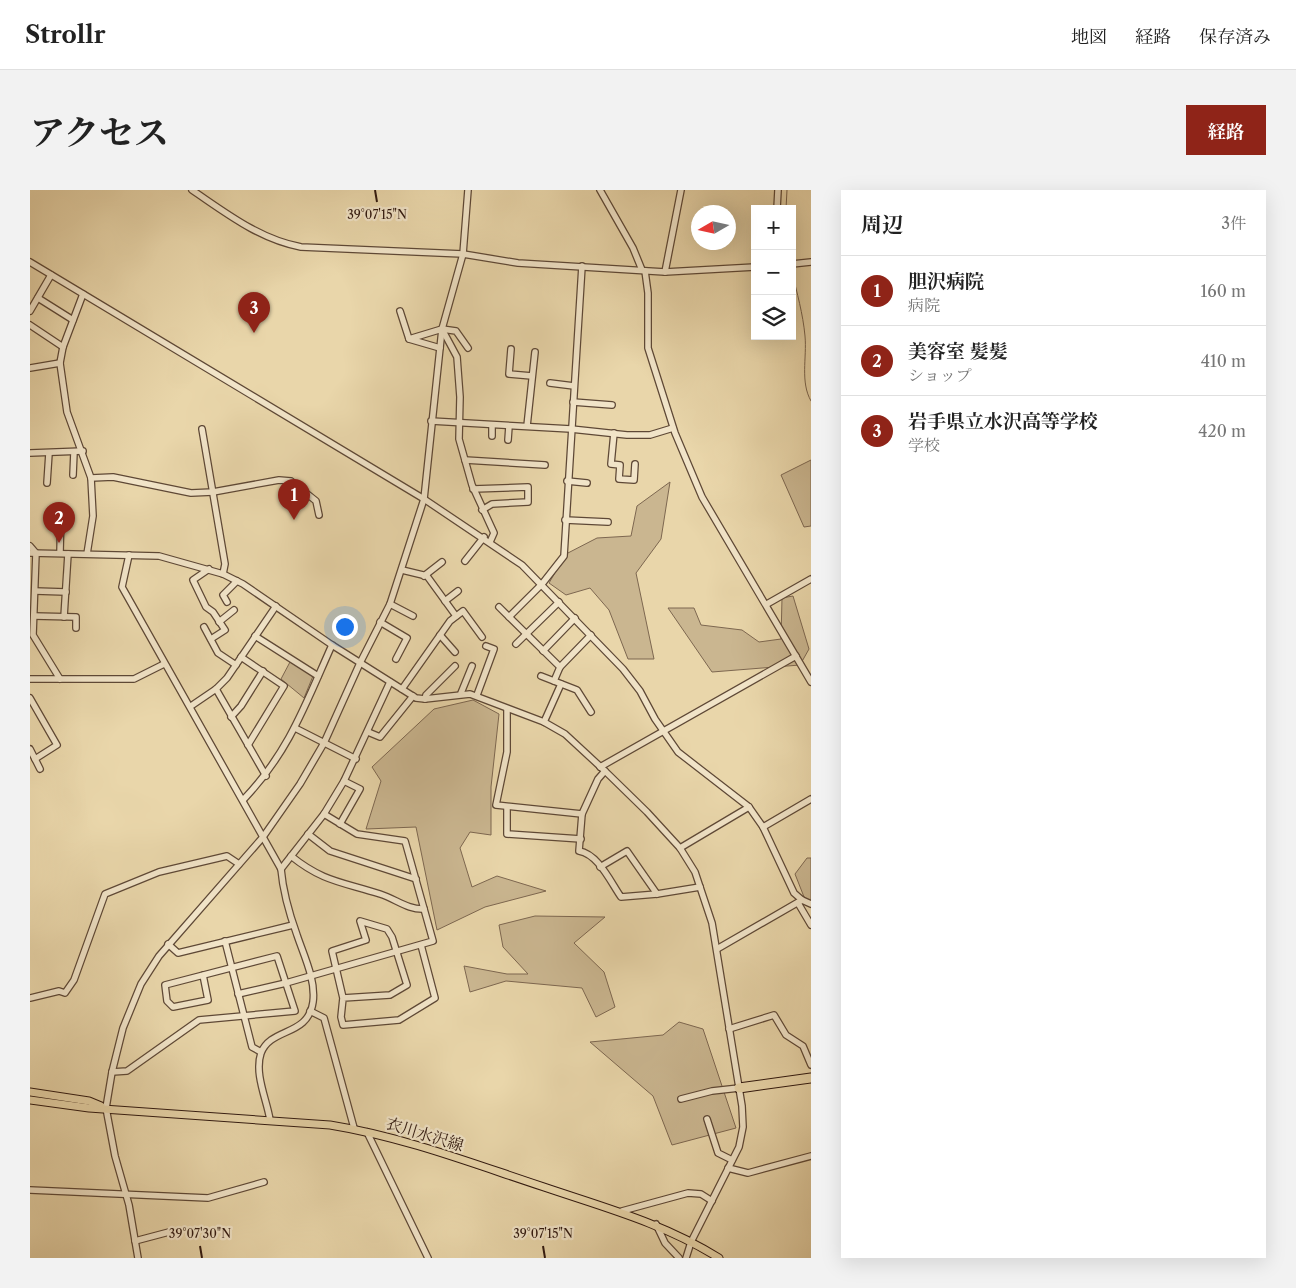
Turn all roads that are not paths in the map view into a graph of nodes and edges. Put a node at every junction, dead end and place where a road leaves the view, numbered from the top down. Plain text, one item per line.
1 (192, 190) edge
2 (468, 190) edge
3 (600, 190) edge
4 (681, 190) edge
5 (778, 190) edge
6 (777, 205) edge
7 (463, 254) junction
8 (30, 262) edge
9 (811, 262) edge
10 (796, 264) edge
11 (582, 266) junction
12 (751, 267) edge
13 (644, 270) junction
14 (664, 272) junction
15 (51, 275) junction
16 (83, 294) junction
17 (38, 298) junction
18 (30, 311) edge
19 (400, 311) dead end
20 (73, 320) junction
21 (30, 325) edge
22 (442, 329) junction
23 (409, 339) junction
24 (63, 347) junction
25 (440, 348) junction
26 (468, 348) dead end
27 (511, 349) dead end
28 (535, 352) dead end
29 (60, 362) junction
30 (30, 368) edge
31 (532, 376) junction
32 (550, 384) dead end
33 (574, 386) junction
34 (572, 402) junction
35 (612, 405) dead end
36 (430, 421) junction
37 (460, 424) junction
38 (492, 425) junction
39 (509, 426) junction
40 (527, 426) junction
41 (673, 428) junction
42 (202, 429) dead end
43 (571, 429) junction
44 (614, 433) junction
45 (492, 436) dead end
46 (508, 440) dead end
47 (83, 451) junction
48 (49, 452) junction
49 (74, 452) junction
50 (30, 453) edge
51 (465, 460) junction
52 (636, 464) dead end
53 (545, 465) dead end
54 (73, 475) dead end
55 (91, 478) junction
56 (567, 481) junction
57 (47, 483) dead end
58 (587, 483) dead end
59 (473, 488) junction
60 (213, 492) junction
61 (424, 498) junction
62 (61, 509) dead end
63 (482, 510) junction
64 (319, 515) dead end
65 (565, 520) junction
66 (608, 522) dead end
67 (484, 538) junction
68 (490, 542) junction
69 (30, 546) edge
70 (33, 553) edge
71 (60, 554) junction
72 (68, 554) junction
73 (87, 554) junction
74 (129, 555) junction
75 (465, 561) dead end
76 (442, 562) dead end
77 (209, 570) junction
78 (402, 570) junction
79 (223, 574) junction
80 (424, 576) junction
81 (811, 579) edge
82 (237, 581) junction
83 (542, 584) junction
84 (35, 591) junction
85 (458, 591) dead end
86 (66, 592) junction
87 (444, 600) junction
88 (227, 602) dead end
89 (559, 602) junction
90 (390, 604) junction
91 (767, 604) junction
92 (276, 606) junction
93 (500, 607) dead end
94 (234, 610) dead end
95 (34, 616) junction
96 (413, 616) dead end
97 (456, 616) junction
98 (64, 617) junction
99 (509, 617) junction
100 (574, 618) junction
101 (219, 622) junction
102 (380, 622) junction
103 (204, 627) dead end
104 (76, 628) dead end
105 (526, 634) junction
106 (440, 635) junction
107 (591, 635) junction
108 (255, 636) junction
109 (482, 637) dead end
110 (211, 639) junction
111 (516, 644) dead end
112 (332, 645) junction
113 (486, 646) dead end
114 (543, 651) junction
115 (456, 652) dead end
116 (796, 656) junction
117 (241, 657) junction
118 (396, 659) dead end
119 (360, 662) junction
120 (164, 664) junction
121 (236, 665) junction
122 (454, 666) dead end
123 (472, 666) dead end
124 (560, 668) junction
125 (262, 671) junction
126 (318, 676) junction
127 (541, 676) dead end
128 (30, 679) edge
129 (60, 679) junction
130 (554, 681) junction
131 (390, 682) junction
132 (811, 682) edge
133 (561, 684) junction
134 (216, 690) junction
135 (402, 690) junction
136 (461, 693) junction
137 (477, 695) junction
138 (413, 696) junction
139 (30, 699) edge
140 (425, 699) junction
141 (191, 706) junction
142 (507, 709) junction
143 (590, 712) dead end
144 (232, 718) junction
145 (544, 722) junction
146 (296, 728) junction
147 (662, 730) junction
148 (368, 732) junction
149 (324, 743) junction
150 (248, 745) junction
151 (30, 749) edge
152 (36, 759) junction
153 (356, 759) junction
154 (40, 768) dead end
155 (602, 769) junction
156 (266, 776) junction
157 (344, 781) junction
158 (244, 798) junction
159 (811, 799) edge
160 (507, 807) junction
161 (749, 808) junction
162 (324, 814) junction
163 (582, 814) junction
164 (340, 824) junction
165 (763, 828) junction
166 (308, 834) junction
167 (263, 837) junction
168 (581, 839) junction
169 (680, 848) junction
170 (291, 856) junction
171 (239, 864) junction
172 (600, 867) junction
173 (281, 868) junction
174 (416, 879) junction
175 (700, 887) junction
176 (658, 894) junction
177 (800, 901) junction
178 (811, 904) edge
179 (424, 910) junction
180 (294, 925) junction
181 (811, 925) edge
182 (225, 942) junction
183 (168, 944) junction
184 (421, 945) junction
185 (717, 949) junction
186 (397, 952) junction
187 (338, 968) junction
188 (230, 969) junction
189 (203, 975) junction
190 (310, 976) junction
191 (286, 983) junction
192 (238, 994) junction
193 (30, 998) edge
194 (343, 998) junction
195 (310, 1011) junction
196 (243, 1017) junction
197 (729, 1029) junction
198 (261, 1052) junction
199 (811, 1065) edge
200 (112, 1072) junction
201 (811, 1078) edge
202 (739, 1088) junction
203 (30, 1092) edge
204 (681, 1099) dead end
205 (30, 1100) edge
206 (106, 1108) junction
207 (707, 1119) dead end
208 (270, 1120) junction
209 (354, 1128) junction
210 (367, 1131) junction
211 (811, 1156) edge
212 (732, 1160) junction
213 (728, 1168) junction
214 (264, 1182) dead end
215 (30, 1190) edge
216 (127, 1195) junction
217 (712, 1201) junction
218 (622, 1211) junction
219 (656, 1224) junction
220 (169, 1232) dead end
221 (135, 1241) junction
222 (691, 1242) junction
223 (138, 1258) edge
224 (428, 1258) edge
225 (679, 1258) edge
226 (686, 1258) edge
227 (719, 1258) edge

1 - 7 street
2 - 7 street
3 - 13 street
4 - 14 street
5 - 6 street
7 - 11 street
7 - 22 street
8 - 15 street
9 - 10 street
11 - 13 street
11 - 33 street
12 - 14 street
13 - 14 street
13 - 41 street
15 - 16 street
15 - 17 street
16 - 20 street
16 - 61 street
17 - 18 street
17 - 20 street
19 - 23 street
20 - 24 street
21 - 24 street
22 - 23 street
22 - 25 street
22 - 26 street
22 - 37 street
23 - 25 street
24 - 29 street
25 - 36 street
27 - 31 street
28 - 31 street
29 - 30 street
29 - 47 street
31 - 40 street
32 - 33 street
33 - 34 street
34 - 35 street
34 - 43 street
36 - 37 street
36 - 61 street
37 - 38 street
37 - 51 street
38 - 39 street
38 - 45 street
39 - 40 street
39 - 46 street
40 - 43 street
41 - 44 street
41 - 91 street
42 - 60 street
43 - 44 street
43 - 56 street
44 - 52 street
47 - 49 street
47 - 55 street
48 - 49 street
48 - 50 street
48 - 57 street
49 - 54 street
51 - 53 street
51 - 59 street
55 - 60 street
55 - 73 street
56 - 58 street
56 - 65 street
59 - 63 street
59 - 63 street
60 - 64 street
60 - 79 street
61 - 67 street
61 - 78 street
62 - 71 street
63 - 68 street
65 - 66 street
65 - 83 street
67 - 68 street
67 - 75 street
68 - 83 street
69 - 70 street
70 - 71 street
70 - 84 street
71 - 72 street
72 - 73 street
72 - 86 street
73 - 74 street
74 - 77 street
74 - 120 street
76 - 80 street
77 - 79 street
77 - 101 street
78 - 80 street
78 - 90 street
79 - 82 street
80 - 87 street
81 - 91 street
82 - 88 street
82 - 92 street
83 - 89 street
83 - 99 street
84 - 86 street
84 - 95 street
85 - 87 street
86 - 98 street
87 - 97 street
89 - 100 street
89 - 105 street
90 - 96 street
90 - 102 street
91 - 116 street
92 - 108 street
92 - 112 street
93 - 99 street
94 - 101 street
95 - 98 street
95 - 129 street
97 - 106 street
97 - 109 street
98 - 104 street
99 - 105 street
100 - 107 street
100 - 114 street
101 - 110 street
102 - 118 street
102 - 119 street
103 - 110 street
105 - 111 street
105 - 114 street
106 - 115 street
106 - 135 street
107 - 124 street
107 - 147 street
108 - 117 street
108 - 126 street
110 - 121 street
112 - 119 street
112 - 126 street
113 - 137 street
114 - 124 street
116 - 132 street
116 - 147 street
117 - 121 street
117 - 125 street
119 - 131 street
119 - 149 street
120 - 129 street
120 - 141 street
121 - 134 street
122 - 140 street
123 - 136 street
124 - 130 street
125 - 144 street
125 - 150 street
126 - 146 street
127 - 130 street
128 - 129 street
130 - 133 street
131 - 135 street
131 - 148 street
133 - 143 street
133 - 145 street
134 - 141 street
134 - 144 street
135 - 138 street
136 - 137 street
136 - 140 street
137 - 142 street
138 - 140 street
138 - 148 street
139 - 152 street
141 - 158 street
142 - 145 street
142 - 160 street
144 - 150 street
145 - 155 street
146 - 149 street
146 - 156 street
147 - 155 street
147 - 161 street
148 - 153 street
149 - 153 street
149 - 167 street
150 - 156 street
151 - 152 street
152 - 154 street
153 - 157 street
155 - 163 street
155 - 169 street
156 - 158 street
157 - 162 street
157 - 164 street
158 - 167 street
159 - 165 street
160 - 163 street
160 - 168 street
161 - 165 street
161 - 169 street
162 - 164 street
162 - 166 street
163 - 168 street
164 - 174 street
165 - 177 street
166 - 170 street
166 - 174 street
167 - 171 street
167 - 173 street
168 - 172 street
169 - 175 street
170 - 173 street
170 - 179 street
171 - 183 street
171 - 193 street
172 - 176 street
172 - 176 street
173 - 180 street
174 - 179 street
175 - 176 street
175 - 185 street
177 - 178 street
177 - 181 street
177 - 185 street
179 - 184 street
180 - 182 street
180 - 190 street
182 - 183 street
182 - 188 street
183 - 200 street
184 - 186 street
184 - 194 street
185 - 197 street
186 - 187 street
186 - 187 street
186 - 194 street
187 - 190 street
187 - 194 street
188 - 189 street
188 - 191 street
188 - 192 street
189 - 189 street
190 - 191 street
190 - 195 street
191 - 192 street
191 - 196 street
192 - 196 street
195 - 198 street
195 - 209 street
196 - 198 street
196 - 200 street
197 - 199 street
197 - 202 street
198 - 208 street
200 - 206 street
201 - 202 highway
202 - 204 street
202 - 212 street
203 - 206 main road, 衣川水沢線
205 - 206 main road, 衣川水沢線
206 - 208 main road, 衣川水沢線
206 - 216 street
207 - 212 street
208 - 209 main road, 衣川水沢線
209 - 210 main road, 衣川水沢線
210 - 218 main road, 衣川水沢線
210 - 224 street
211 - 213 street
212 - 213 street
213 - 217 street
214 - 216 street
215 - 216 street
216 - 221 street
217 - 218 street
217 - 222 street
218 - 219 main road, 衣川水沢線
219 - 222 main road, 衣川水沢線
219 - 225 street
220 - 221 street
221 - 223 street
222 - 226 street
222 - 227 main road, 衣川水沢線

